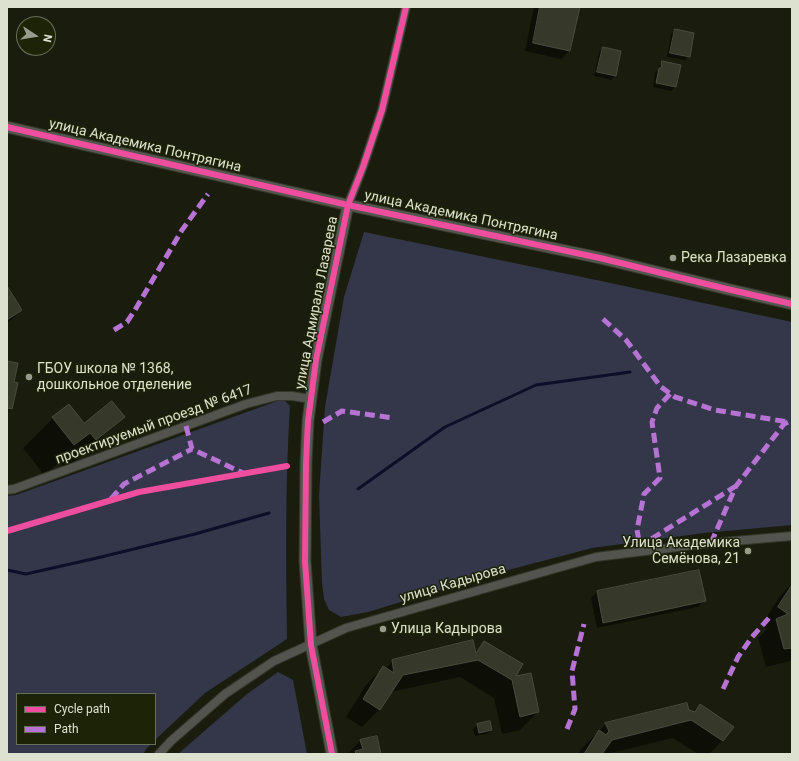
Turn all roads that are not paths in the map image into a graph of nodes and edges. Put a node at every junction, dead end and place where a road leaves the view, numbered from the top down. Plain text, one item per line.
1 (406, 7) edge
2 (7, 128) edge
3 (348, 205) junction
4 (792, 304) edge
5 (311, 399) junction
6 (7, 490) edge
7 (792, 536) edge
8 (311, 645) junction
9 (160, 754) edge
10 (332, 754) edge

1 - 3 street, улица Адмирала Лазарева
2 - 3 street, улица Академика Понтрягина
3 - 4 street, улица Академика Понтрягина
3 - 5 street, улица Адмирала Лазарева
5 - 6 street, проектируемый проезд № 6417
5 - 8 street, улица Адмирала Лазарева
7 - 8 street, улица Кадырова
8 - 9 street, улица Кадырова
8 - 10 street, улица Адмирала Лазарева

